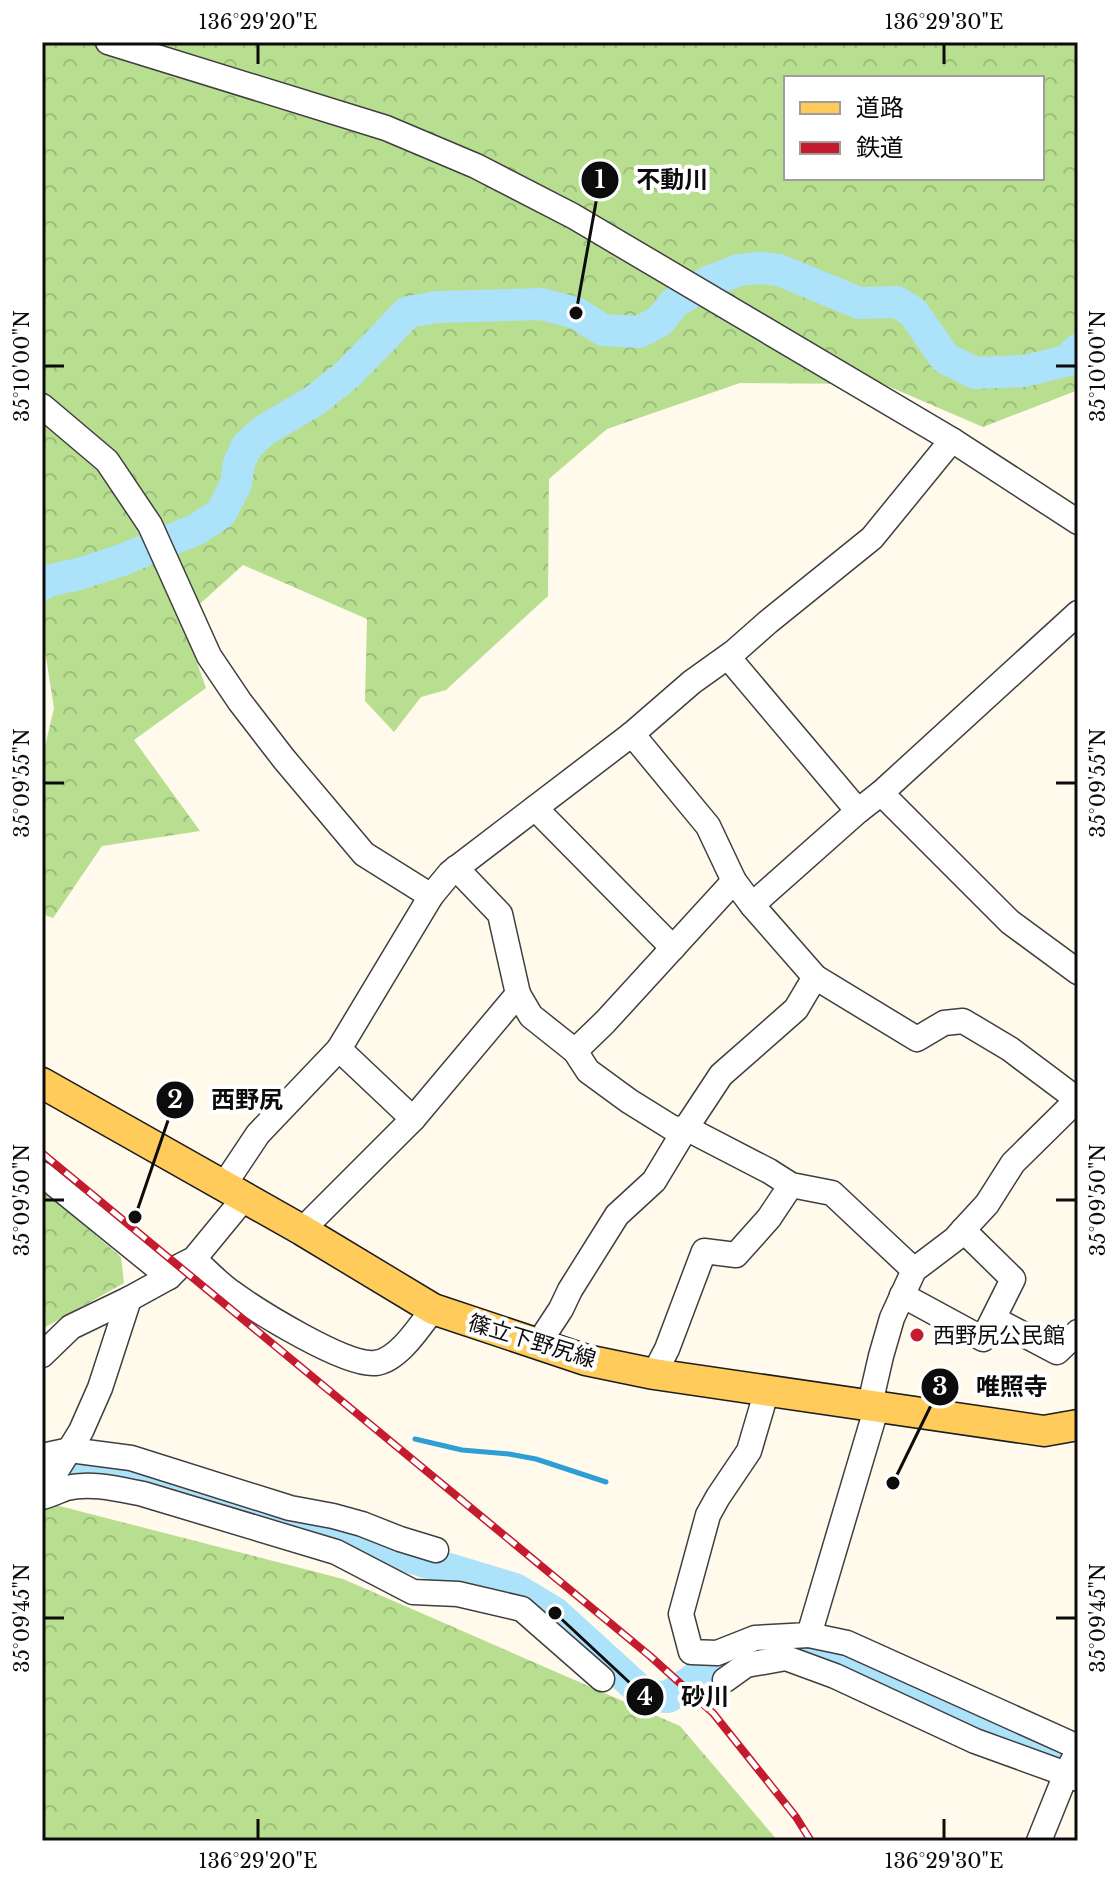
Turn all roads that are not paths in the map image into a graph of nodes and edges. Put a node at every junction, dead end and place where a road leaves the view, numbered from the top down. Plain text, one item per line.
1 (108, 42) edge
2 (42, 406) edge
3 (952, 440) junction
4 (1078, 522) edge
5 (1078, 613) edge
6 (728, 657) junction
7 (632, 734) junction
8 (881, 793) junction
9 (535, 808) junction
10 (858, 811) junction
11 (456, 868) junction
12 (734, 881) junction
13 (431, 896) junction
14 (752, 905) junction
15 (673, 948) junction
16 (1078, 972) edge
17 (815, 977) junction
18 (518, 994) junction
19 (339, 1049) junction
20 (575, 1051) junction
21 (42, 1083) edge
22 (1078, 1099) edge
23 (413, 1119) junction
24 (686, 1128) junction
25 (42, 1174) edge
26 (791, 1185) junction
27 (234, 1191) junction
28 (302, 1230) junction
29 (963, 1230) junction
30 (194, 1259) junction
31 (914, 1270) junction
32 (169, 1277) junction
33 (902, 1295) junction
34 (129, 1299) junction
35 (433, 1309) junction
36 (994, 1319) junction
37 (1078, 1332) edge
38 (538, 1344) junction
39 (42, 1355) edge
40 (654, 1374) junction
41 (767, 1390) junction
42 (874, 1405) junction
43 (1078, 1425) edge
44 (58, 1457) edge
45 (42, 1495) edge
46 (436, 1550) dead end
47 (809, 1635) junction
48 (602, 1679) dead end
49 (725, 1680) dead end
50 (1074, 1762) edge
51 (1039, 1841) edge

1 - 3 street
2 - 13 street
3 - 4 street
3 - 6 street
5 - 8 street
6 - 7 street
6 - 10 street
7 - 9 street
7 - 12 street
8 - 10 street
8 - 16 street
9 - 11 street
9 - 15 street
10 - 14 street
11 - 13 street
11 - 18 street
12 - 14 street
12 - 15 street
13 - 19 street
14 - 17 street
15 - 20 street
17 - 22 street
17 - 24 street
18 - 20 street
18 - 23 street
19 - 23 street
19 - 27 street
20 - 24 street
21 - 27 main road, 篠立下野尻線
22 - 29 street
23 - 28 street
24 - 26 street
24 - 38 street
25 - 32 street
26 - 31 street
26 - 40 street
27 - 28 main road, 篠立下野尻線
27 - 30 street
28 - 35 main road, 篠立下野尻線
29 - 31 street
29 - 36 street
30 - 32 street
30 - 35 street
31 - 33 street
32 - 34 street
33 - 36 street
33 - 42 street
34 - 39 street
34 - 44 street
35 - 38 main road, 篠立下野尻線
36 - 37 street
38 - 40 main road, 篠立下野尻線
40 - 41 main road, 篠立下野尻線
41 - 42 main road, 篠立下野尻線
41 - 47 street
42 - 43 main road, 篠立下野尻線
42 - 47 street
44 - 45 street
44 - 46 street
45 - 48 street
47 - 50 street
49 - 50 street
50 - 51 street

